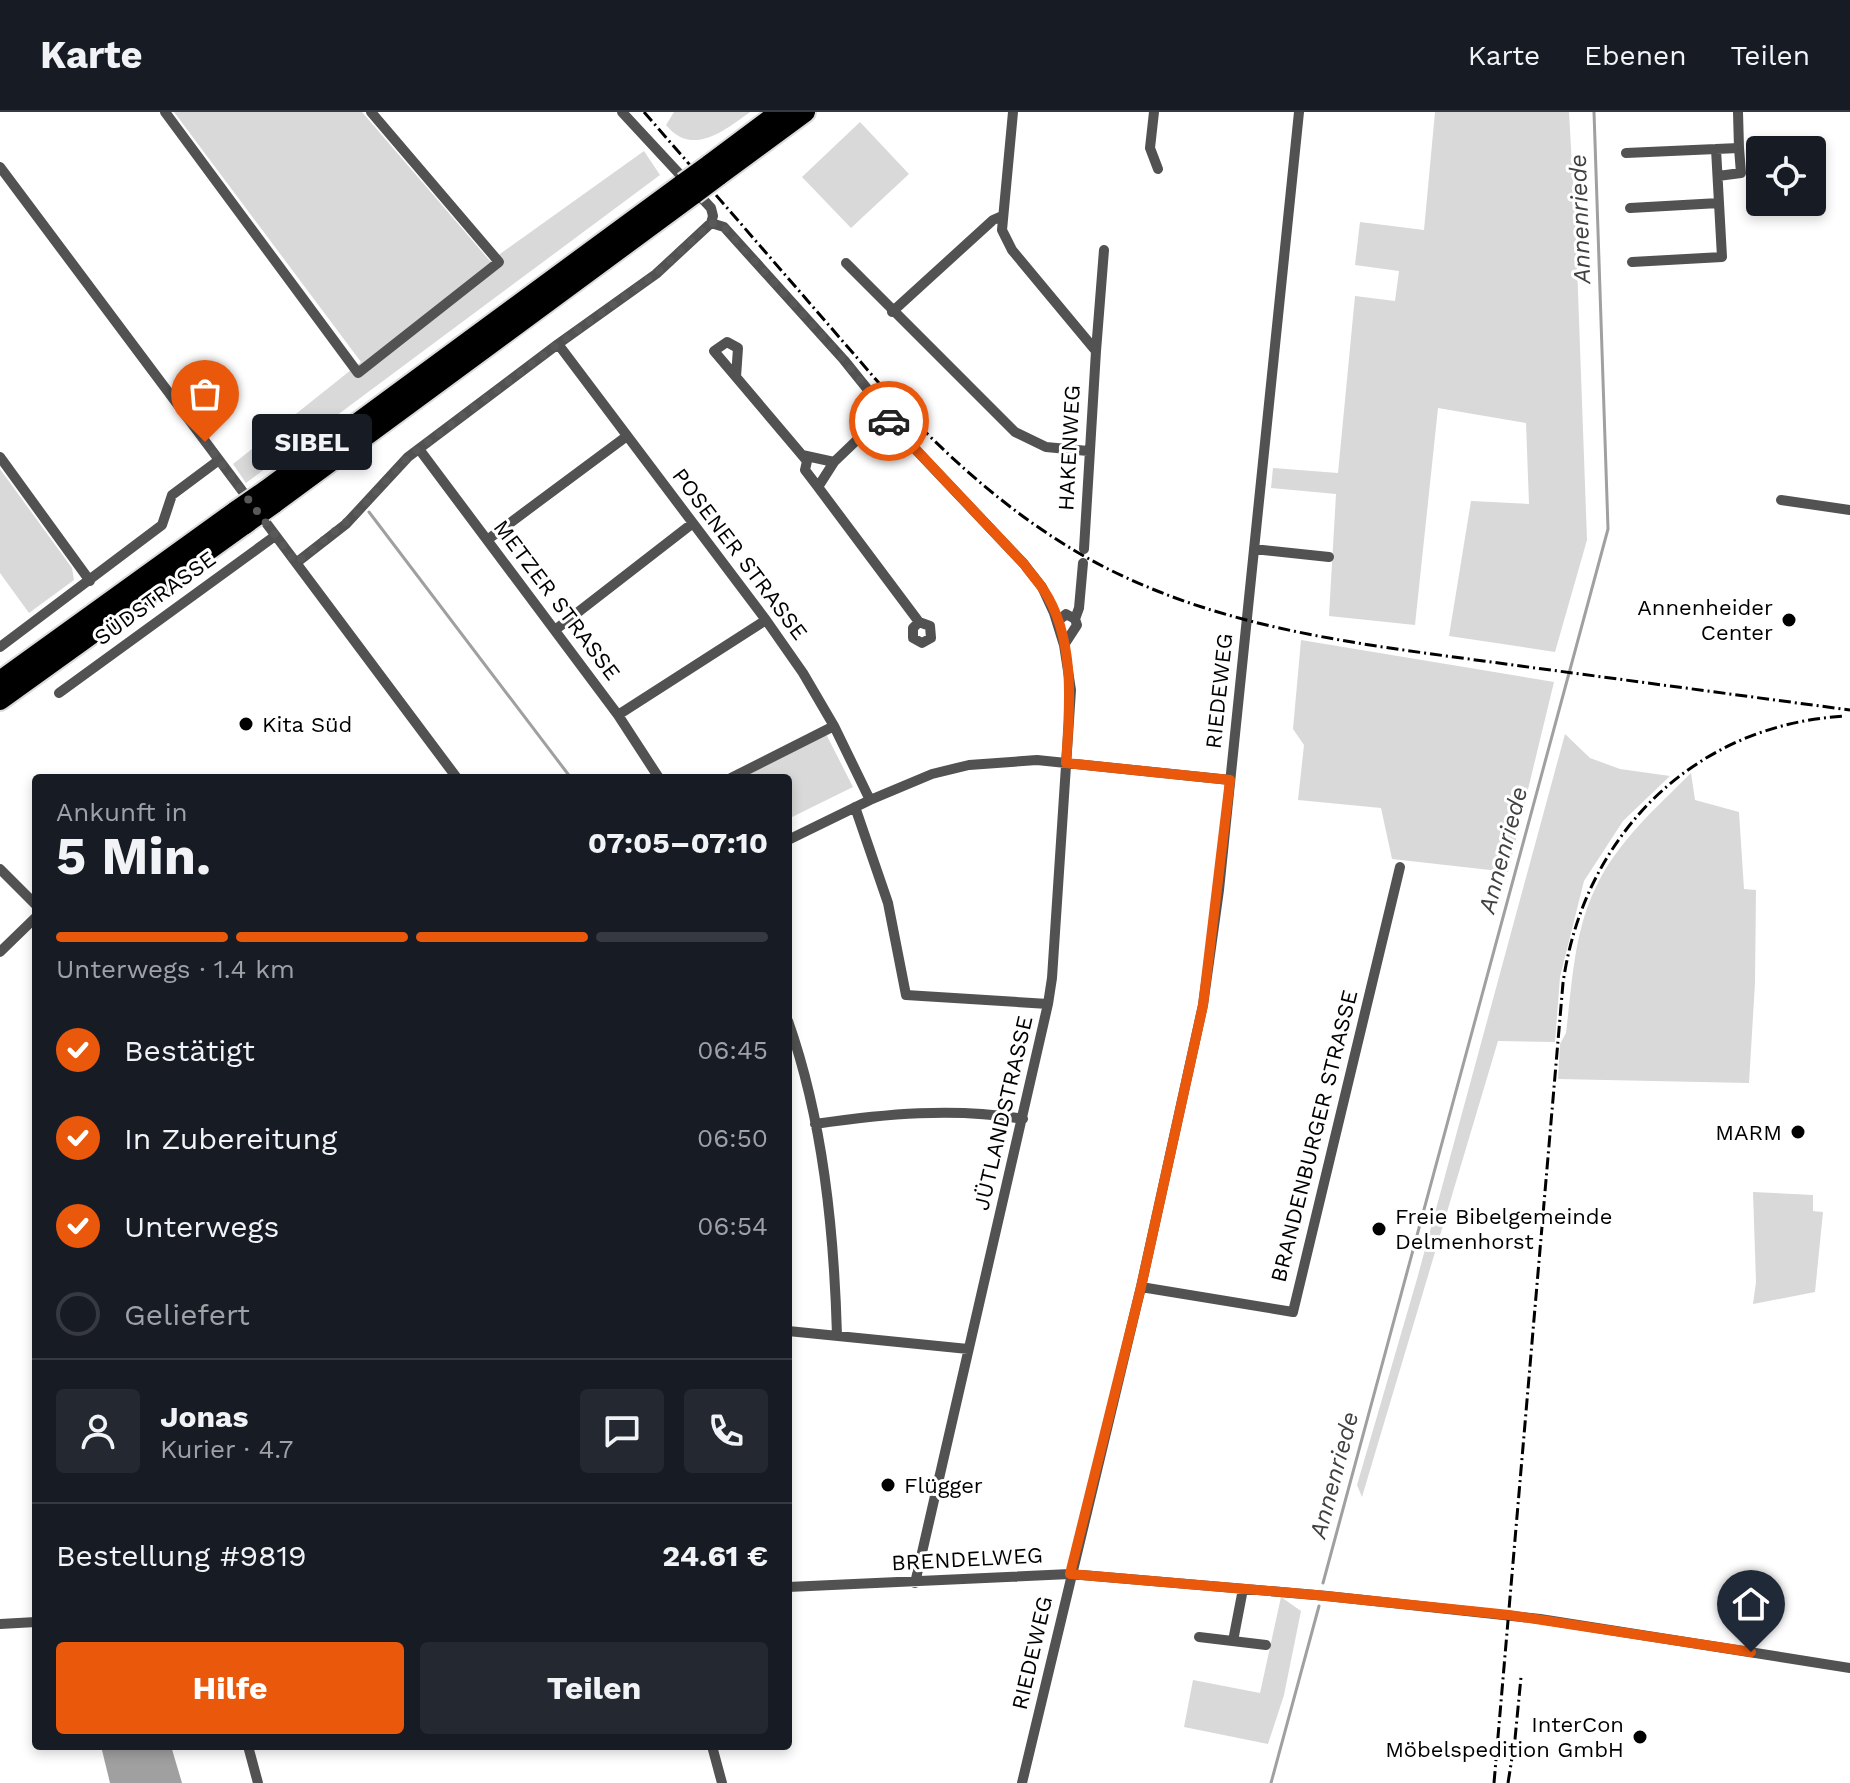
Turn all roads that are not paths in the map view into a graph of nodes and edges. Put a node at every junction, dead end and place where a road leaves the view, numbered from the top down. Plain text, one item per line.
1 (165, 112) edge
2 (371, 112) edge
3 (622, 112) edge
4 (780, 112) edge
5 (805, 112) edge
6 (1013, 112) edge
7 (1154, 112) edge
8 (1299, 112) edge
9 (1738, 112) edge
10 (1739, 148) junction
11 (1716, 149) junction
12 (1626, 153) dead end
13 (0, 167) edge
14 (1158, 169) dead end
15 (714, 170) junction
16 (1718, 176) junction
17 (1719, 203) junction
18 (1630, 208) dead end
19 (1002, 216) junction
20 (711, 223) junction
21 (1104, 250) dead end
22 (1632, 262) dead end
23 (846, 263) dead end
24 (892, 312) junction
25 (558, 344) junction
26 (1096, 351) junction
27 (736, 377) dead end
28 (883, 415) junction
29 (627, 436) junction
30 (419, 449) junction
31 (1088, 451) junction
32 (802, 455) junction
33 (0, 457) edge
34 (219, 460) junction
35 (834, 462) junction
36 (818, 487) junction
37 (1781, 500) dead end
38 (1850, 510) edge
39 (241, 517) junction
40 (693, 523) junction
41 (275, 536) junction
42 (487, 540) junction
43 (1084, 549) dead end
44 (1254, 549) junction
45 (1329, 557) dead end
46 (296, 563) junction
47 (1083, 563) dead end
48 (90, 581) junction
49 (1075, 619) junction
50 (766, 620) junction
51 (919, 622) dead end
52 (1057, 622) junction
53 (555, 630) junction
54 (1064, 645) junction
55 (0, 647) edge
56 (0, 681) edge
57 (59, 693) dead end
58 (0, 700) edge
59 (618, 715) junction
60 (834, 726) junction
61 (1066, 763) junction
62 (454, 774) edge
63 (656, 774) edge
64 (739, 774) edge
65 (1230, 780) junction
66 (870, 800) junction
67 (855, 807) junction
68 (792, 838) edge
69 (1400, 867) dead end
70 (0, 869) edge
71 (32, 901) edge
72 (32, 921) edge
73 (0, 952) edge
74 (1048, 1004) junction
75 (792, 1036) edge
76 (1023, 1119) junction
77 (815, 1124) junction
78 (1141, 1287) junction
79 (792, 1331) edge
80 (837, 1335) junction
81 (968, 1349) junction
82 (1070, 1574) junction
83 (915, 1583) junction
84 (792, 1587) edge
85 (1243, 1589) junction
86 (32, 1622) edge
87 (0, 1624) edge
88 (1199, 1637) dead end
89 (1233, 1641) junction
90 (1266, 1645) dead end
91 (1850, 1668) edge
92 (249, 1750) edge
93 (713, 1750) edge
94 (258, 1783) edge
95 (722, 1783) edge
96 (1022, 1783) edge

1 - 2 street
3 - 20 street
4 - 15 highway
5 - 15 highway
6 - 19 street
7 - 14 street
8 - 44 street, RIEDEWEG
9 - 10 street
10 - 11 street
10 - 16 street
11 - 12 street
11 - 16 street
13 - 34 street
15 - 39 highway, bridge
16 - 17 street
17 - 18 street
17 - 22 street
19 - 24 street
19 - 26 street
20 - 25 street
20 - 28 street, JÜTLANDSTRASSE
21 - 26 street, HAKENWEG
23 - 24 street
24 - 31 street
25 - 29 street, POSENER STRASSE
25 - 30 street
26 - 31 street, HAKENWEG
27 - 32 street
28 - 35 street
28 - 52 street, JÜTLANDSTRASSE
29 - 40 street, POSENER STRASSE
29 - 42 street
30 - 42 street, METZER STRASSE
30 - 46 street
31 - 43 street, HAKENWEG
32 - 35 street
32 - 36 street
33 - 48 street
34 - 41 street
34 - 48 street
35 - 36 street
36 - 51 street
37 - 38 street
39 - 56 highway
39 - 58 highway
40 - 50 street, POSENER STRASSE
40 - 53 street
41 - 46 street
41 - 57 street, SÜDSTRASSE
42 - 53 street, METZER STRASSE
44 - 45 street
44 - 65 street, RIEDEWEG
46 - 62 street
47 - 49 street
48 - 55 street
49 - 52 street
49 - 54 street
50 - 59 street
50 - 60 street, POSENER STRASSE
52 - 54 street, JÜTLANDSTRASSE
53 - 59 street, METZER STRASSE
54 - 61 street, JÜTLANDSTRASSE
59 - 63 street, METZER STRASSE
60 - 64 street
60 - 66 street, POSENER STRASSE
61 - 65 street
61 - 66 street
61 - 74 street, JÜTLANDSTRASSE
65 - 78 street, RIEDEWEG
66 - 67 street
67 - 68 street
67 - 74 street
69 - 78 street, BRANDENBURGER STRASSE
70 - 71 street
72 - 73 street
74 - 76 street, JÜTLANDSTRASSE
75 - 77 street
76 - 77 street
76 - 81 street, JÜTLANDSTRASSE
77 - 80 street
78 - 82 street, RIEDEWEG
79 - 80 street
80 - 81 street
81 - 83 street, JÜTLANDSTRASSE
82 - 83 street, BRENDELWEG
82 - 85 street, BRENDELWEG
82 - 96 street, RIEDEWEG
83 - 84 street, BRENDELWEG
85 - 89 street
85 - 91 street, BRENDELWEG
86 - 87 street
88 - 89 street
89 - 90 street
92 - 94 street
93 - 95 street

